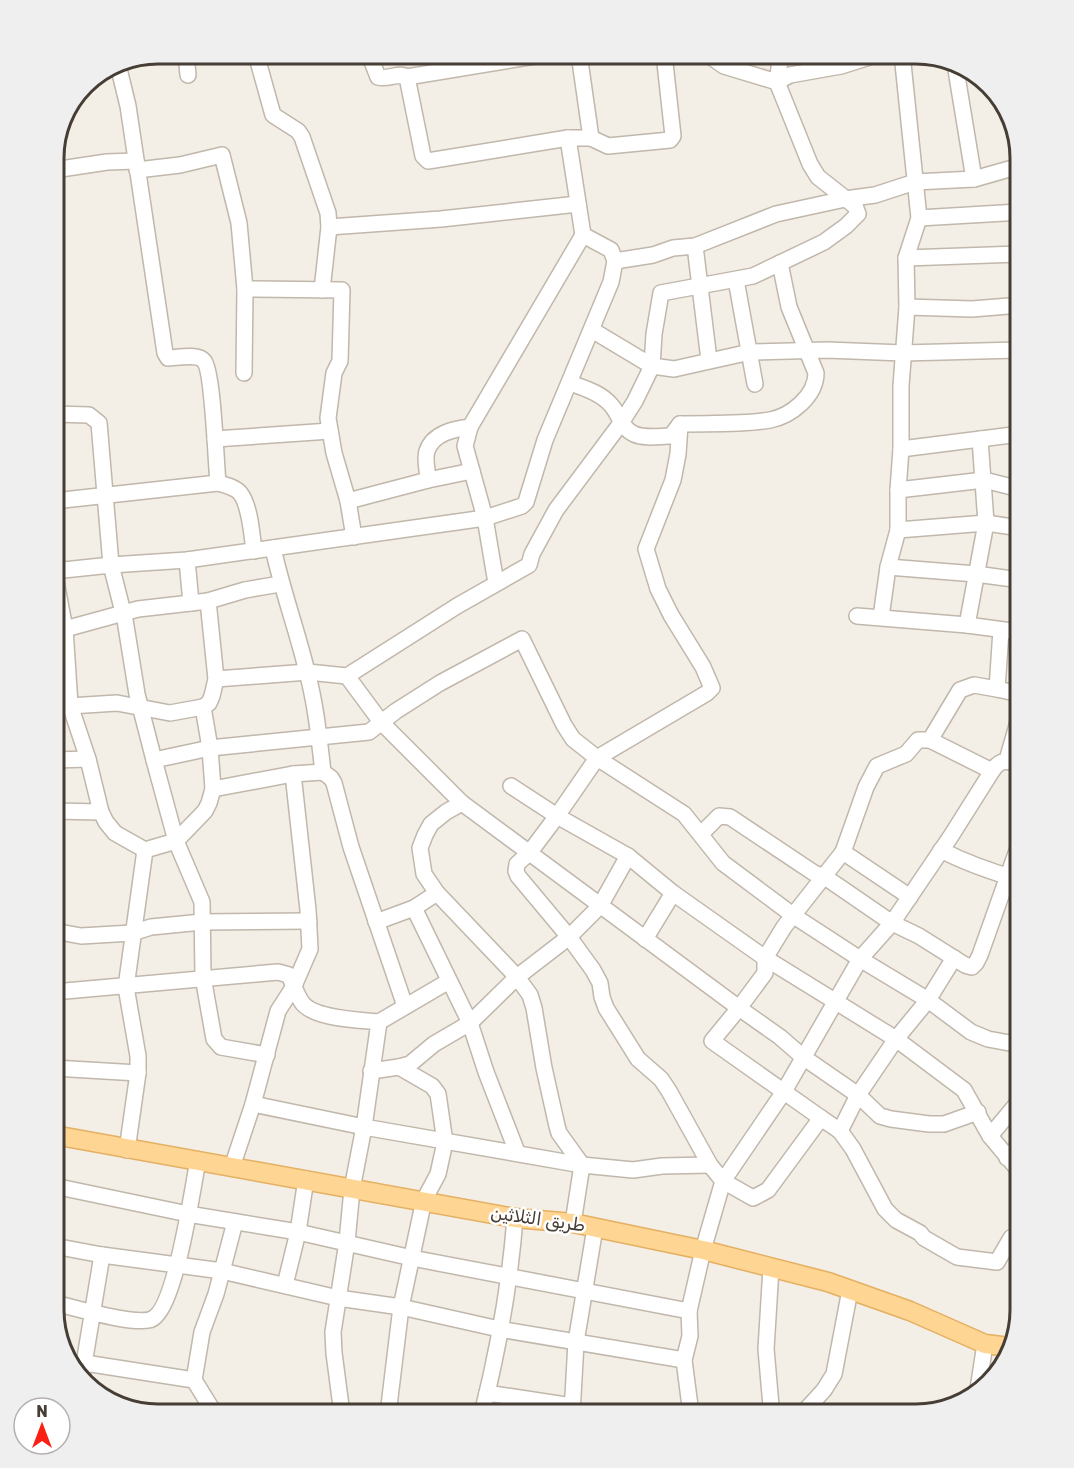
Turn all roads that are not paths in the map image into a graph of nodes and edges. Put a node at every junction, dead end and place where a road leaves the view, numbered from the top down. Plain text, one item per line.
1 (187, 64) edge
2 (259, 64) edge
3 (373, 64) edge
4 (484, 64) edge
5 (581, 65) edge
6 (668, 65) edge
7 (722, 65) edge
8 (780, 65) edge
9 (824, 65) edge
10 (903, 65) edge
11 (120, 73) edge
12 (188, 75) dead end
13 (957, 75) edge
14 (407, 77) junction
15 (777, 82) junction
16 (568, 138) junction
17 (591, 138) junction
18 (136, 165) junction
19 (65, 168) edge
20 (1010, 169) edge
21 (974, 179) junction
22 (915, 182) junction
23 (845, 199) junction
24 (578, 204) junction
25 (1010, 213) edge
26 (919, 218) junction
27 (329, 227) junction
28 (583, 235) junction
29 (695, 246) junction
30 (1010, 254) edge
31 (906, 258) junction
32 (615, 261) junction
33 (780, 263) junction
34 (736, 280) junction
35 (699, 286) junction
36 (245, 289) junction
37 (322, 290) junction
38 (1010, 306) edge
39 (907, 307) junction
40 (592, 330) junction
41 (1010, 350) edge
42 (806, 351) junction
43 (750, 352) junction
44 (903, 353) junction
45 (709, 360) junction
46 (652, 366) junction
47 (244, 373) dead end
48 (570, 383) junction
49 (756, 384) dead end
50 (65, 414) edge
51 (621, 423) junction
52 (680, 424) junction
53 (470, 427) junction
54 (330, 431) junction
55 (1010, 436) edge
56 (215, 439) junction
57 (980, 440) junction
58 (901, 449) junction
59 (472, 471) junction
60 (428, 480) junction
61 (984, 480) junction
62 (218, 483) junction
63 (1010, 486) edge
64 (898, 490) junction
65 (104, 495) junction
66 (65, 500) edge
67 (348, 501) junction
68 (485, 518) junction
69 (986, 523) junction
70 (1010, 527) edge
71 (898, 531) junction
72 (354, 537) junction
73 (273, 548) junction
74 (254, 551) junction
75 (187, 560) junction
76 (111, 565) junction
77 (888, 567) junction
78 (65, 570) edge
79 (976, 574) junction
80 (1010, 579) edge
81 (496, 583) junction
82 (280, 584) junction
83 (208, 601) junction
84 (192, 603) junction
85 (123, 612) junction
86 (857, 616) dead end
87 (881, 617) junction
88 (967, 625) junction
89 (65, 628) edge
90 (1001, 630) junction
91 (1010, 631) edge
92 (308, 672) junction
93 (65, 674) edge
94 (347, 676) junction
95 (216, 680) junction
96 (997, 689) junction
97 (1010, 692) edge
98 (70, 705) junction
99 (65, 706) edge
100 (203, 707) junction
101 (141, 708) junction
102 (381, 723) junction
103 (320, 736) junction
104 (930, 740) junction
105 (210, 748) junction
106 (597, 758) junction
107 (88, 759) junction
108 (64, 760) edge
109 (154, 760) junction
110 (1010, 762) edge
111 (992, 771) junction
112 (323, 772) junction
113 (293, 774) junction
114 (511, 786) dead end
115 (213, 789) junction
116 (462, 803) junction
117 (64, 812) edge
118 (101, 812) junction
119 (557, 816) junction
120 (701, 834) junction
121 (176, 841) junction
122 (145, 850) junction
123 (941, 850) junction
124 (530, 852) junction
125 (843, 852) junction
126 (628, 856) junction
127 (1010, 876) edge
128 (825, 877) junction
129 (1010, 887) edge
130 (437, 893) junction
131 (673, 893) junction
132 (910, 897) junction
133 (600, 906) junction
134 (414, 908) junction
135 (794, 916) junction
136 (309, 921) junction
137 (202, 922) junction
138 (376, 922) junction
139 (892, 923) junction
140 (64, 933) edge
141 (132, 933) junction
142 (569, 938) junction
143 (645, 939) junction
144 (765, 958) junction
145 (954, 958) junction
146 (860, 959) junction
147 (203, 977) junction
148 (517, 977) junction
149 (449, 981) junction
150 (294, 986) junction
151 (126, 987) junction
152 (64, 991) edge
153 (928, 1000) junction
154 (834, 1002) junction
155 (405, 1006) junction
156 (739, 1008) junction
157 (378, 1022) junction
158 (470, 1023) junction
159 (896, 1039) junction
160 (1010, 1042) edge
161 (267, 1055) junction
162 (803, 1057) junction
163 (399, 1067) junction
164 (64, 1069) edge
165 (371, 1071) junction
166 (138, 1073) junction
167 (783, 1093) junction
168 (858, 1095) junction
169 (253, 1104) junction
170 (978, 1112) junction
171 (1010, 1112) edge
172 (821, 1118) junction
173 (364, 1127) junction
174 (840, 1131) junction
175 (990, 1136) junction
176 (64, 1137) edge
177 (445, 1142) junction
178 (127, 1149) junction
179 (517, 1152) junction
180 (1010, 1155) edge
181 (1007, 1158) junction
182 (198, 1160) junction
183 (1010, 1161) edge
184 (582, 1165) junction
185 (710, 1165) junction
186 (232, 1167) junction
187 (306, 1179) junction
188 (723, 1181) junction
189 (64, 1188) edge
190 (352, 1189) junction
191 (424, 1200) junction
192 (188, 1214) junction
193 (515, 1218) junction
194 (235, 1222) junction
195 (573, 1223) junction
196 (595, 1228) junction
197 (298, 1232) junction
198 (1010, 1240) edge
199 (347, 1242) junction
200 (64, 1248) edge
201 (703, 1250) junction
202 (102, 1255) junction
203 (412, 1258) junction
204 (177, 1267) junction
205 (771, 1268) junction
206 (222, 1271) junction
207 (509, 1276) junction
208 (285, 1285) junction
209 (850, 1290) junction
210 (584, 1292) junction
211 (338, 1298) junction
212 (64, 1305) edge
213 (401, 1307) junction
214 (93, 1311) junction
215 (689, 1311) junction
216 (499, 1329) junction
217 (576, 1342) junction
218 (985, 1344) junction
219 (1002, 1346) edge
220 (684, 1360) junction
221 (84, 1367) edge
222 (86, 1369) edge
223 (980, 1378) edge
224 (194, 1380) junction
225 (487, 1393) junction
226 (208, 1403) edge
227 (341, 1403) edge
228 (389, 1403) edge
229 (485, 1403) edge
230 (540, 1404) edge
231 (572, 1404) edge
232 (690, 1404) edge
233 (771, 1404) edge
234 (811, 1404) edge

1 - 12 street
2 - 27 street
3 - 14 street
4 - 14 street
5 - 17 street
6 - 17 street
7 - 15 street
8 - 15 street
9 - 15 street
10 - 22 street
11 - 18 street
13 - 21 street
14 - 16 street
15 - 23 street
16 - 17 street
16 - 24 street
18 - 19 street
18 - 36 street
18 - 56 street
20 - 21 street
21 - 22 street
22 - 23 street
22 - 26 street
23 - 29 street
23 - 33 street
24 - 27 street
24 - 28 street
25 - 26 street
26 - 31 street
27 - 37 street
28 - 32 street
28 - 53 street
29 - 32 street
29 - 35 street
30 - 31 street
31 - 39 street
32 - 40 street
33 - 34 street
33 - 42 street
34 - 35 street
34 - 43 street
35 - 45 street
35 - 46 street
36 - 37 street
36 - 47 street
37 - 54 street
38 - 39 street
39 - 44 street
40 - 46 street
40 - 48 street
41 - 44 street
42 - 43 street
42 - 44 street
42 - 52 street
43 - 45 street
43 - 49 street
44 - 58 street
45 - 46 street
46 - 51 street
48 - 51 street
48 - 68 street
50 - 65 street
51 - 52 street
51 - 81 street
52 - 106 street
53 - 59 street
53 - 60 street
54 - 56 street
54 - 67 street
55 - 57 street
56 - 62 street
57 - 58 street
57 - 61 street
58 - 64 street
59 - 60 street
59 - 68 street
60 - 67 street
61 - 63 street
61 - 64 street
61 - 69 street
62 - 65 street
62 - 74 street
64 - 71 street
65 - 66 street
65 - 76 street
67 - 72 street
68 - 72 street
68 - 81 street
69 - 70 street
69 - 71 street
69 - 79 street
71 - 77 street
72 - 73 street
73 - 74 street
73 - 82 street
74 - 75 street
75 - 76 street
75 - 84 street
76 - 78 street
76 - 85 street
77 - 79 street
77 - 87 street
79 - 80 street
79 - 88 street
81 - 94 street
82 - 83 street
82 - 92 street
83 - 84 street
83 - 95 street
84 - 85 street
85 - 89 street
85 - 101 street
86 - 87 street
87 - 88 street
88 - 90 street
90 - 91 street
90 - 96 street
92 - 94 street
92 - 95 street
92 - 103 street
93 - 98 street
94 - 102 street
95 - 100 street
96 - 97 street
96 - 104 street
98 - 99 street
98 - 101 street
98 - 107 street
100 - 101 street
100 - 105 street
101 - 109 street
102 - 103 street
102 - 106 street
102 - 116 street
103 - 105 street
103 - 112 street
104 - 111 street
104 - 125 street
105 - 109 street
105 - 115 street
106 - 119 street
106 - 120 street
107 - 108 street
107 - 118 street
109 - 121 street
110 - 111 street
111 - 123 street
112 - 113 street
112 - 138 street
113 - 115 street
113 - 136 street
114 - 119 street
115 - 121 street
116 - 124 street
116 - 130 street
117 - 118 street
118 - 122 street
119 - 124 street
119 - 126 street
120 - 128 street
120 - 135 street
121 - 122 street
121 - 137 street
122 - 141 street
123 - 127 street
123 - 132 street
124 - 133 street
124 - 142 street
125 - 128 street
125 - 132 street
126 - 131 street
126 - 133 street
128 - 135 street
128 - 139 street
129 - 145 street
130 - 134 street
130 - 148 street
131 - 143 street
131 - 144 street
132 - 139 street
133 - 142 street
133 - 143 street
134 - 138 street
134 - 149 street
135 - 144 street
135 - 146 street
136 - 137 street
136 - 150 street
137 - 141 street
137 - 147 street
138 - 155 street
139 - 145 street
139 - 146 street
140 - 141 street
141 - 151 street
142 - 148 street
142 - 185 street
143 - 156 street
144 - 154 street
144 - 156 street
145 - 153 street
146 - 153 street
146 - 154 street
147 - 150 street
147 - 151 street
147 - 161 street
148 - 158 street
148 - 184 street
149 - 155 street
149 - 158 street
150 - 157 street
150 - 161 street
151 - 152 street
151 - 166 street
153 - 159 street
153 - 160 street
154 - 159 street
154 - 162 street
155 - 157 street
156 - 162 street
156 - 167 street
157 - 165 street
158 - 163 street
158 - 179 street
159 - 168 street
159 - 170 street
161 - 169 street
162 - 167 street
162 - 168 street
163 - 165 street
163 - 177 street
164 - 166 street
165 - 173 street
166 - 178 street
167 - 172 street
167 - 188 street
168 - 170 street
168 - 174 street
169 - 173 street
169 - 186 street
170 - 175 street
171 - 175 street
172 - 174 street
172 - 188 street
173 - 177 street
173 - 190 street
174 - 198 street
175 - 181 street
176 - 178 main road, طريق الثلاثين
177 - 179 street
177 - 191 street
178 - 182 main road, طريق الثلاثين
179 - 184 street
180 - 181 street
181 - 183 street
182 - 186 main road, طريق الثلاثين
182 - 192 street
184 - 185 street
184 - 195 street
185 - 188 street
186 - 187 main road, طريق الثلاثين
187 - 190 main road, طريق الثلاثين
187 - 197 street
188 - 201 street
189 - 192 street
190 - 191 main road, طريق الثلاثين
190 - 199 street
191 - 193 main road, طريق الثلاثين
191 - 203 street
192 - 194 street
192 - 204 street
193 - 195 main road, طريق الثلاثين
193 - 207 street
194 - 197 street
194 - 206 street
195 - 196 main road, طريق الثلاثين
196 - 201 main road, طريق الثلاثين
196 - 210 street
197 - 199 street
197 - 208 street
199 - 203 street
199 - 211 street
200 - 202 street
201 - 205 main road, طريق الثلاثين
201 - 215 street
202 - 204 street
202 - 214 street
203 - 207 street
203 - 213 street
204 - 206 street
204 - 214 street
205 - 209 main road, طريق الثلاثين
205 - 233 street
206 - 208 street
206 - 224 street
207 - 210 street
207 - 216 street
208 - 211 street
209 - 218 main road, طريق الثلاثين
209 - 234 street
210 - 215 street
210 - 217 street
211 - 213 street
211 - 227 street
212 - 214 street
213 - 216 street
213 - 228 street
214 - 221 street
215 - 220 street
216 - 217 street
216 - 225 street
217 - 220 street
217 - 231 street
218 - 219 main road, طريق الثلاثين
218 - 223 street
220 - 232 street
222 - 224 street
224 - 226 street
225 - 229 street
225 - 230 street

